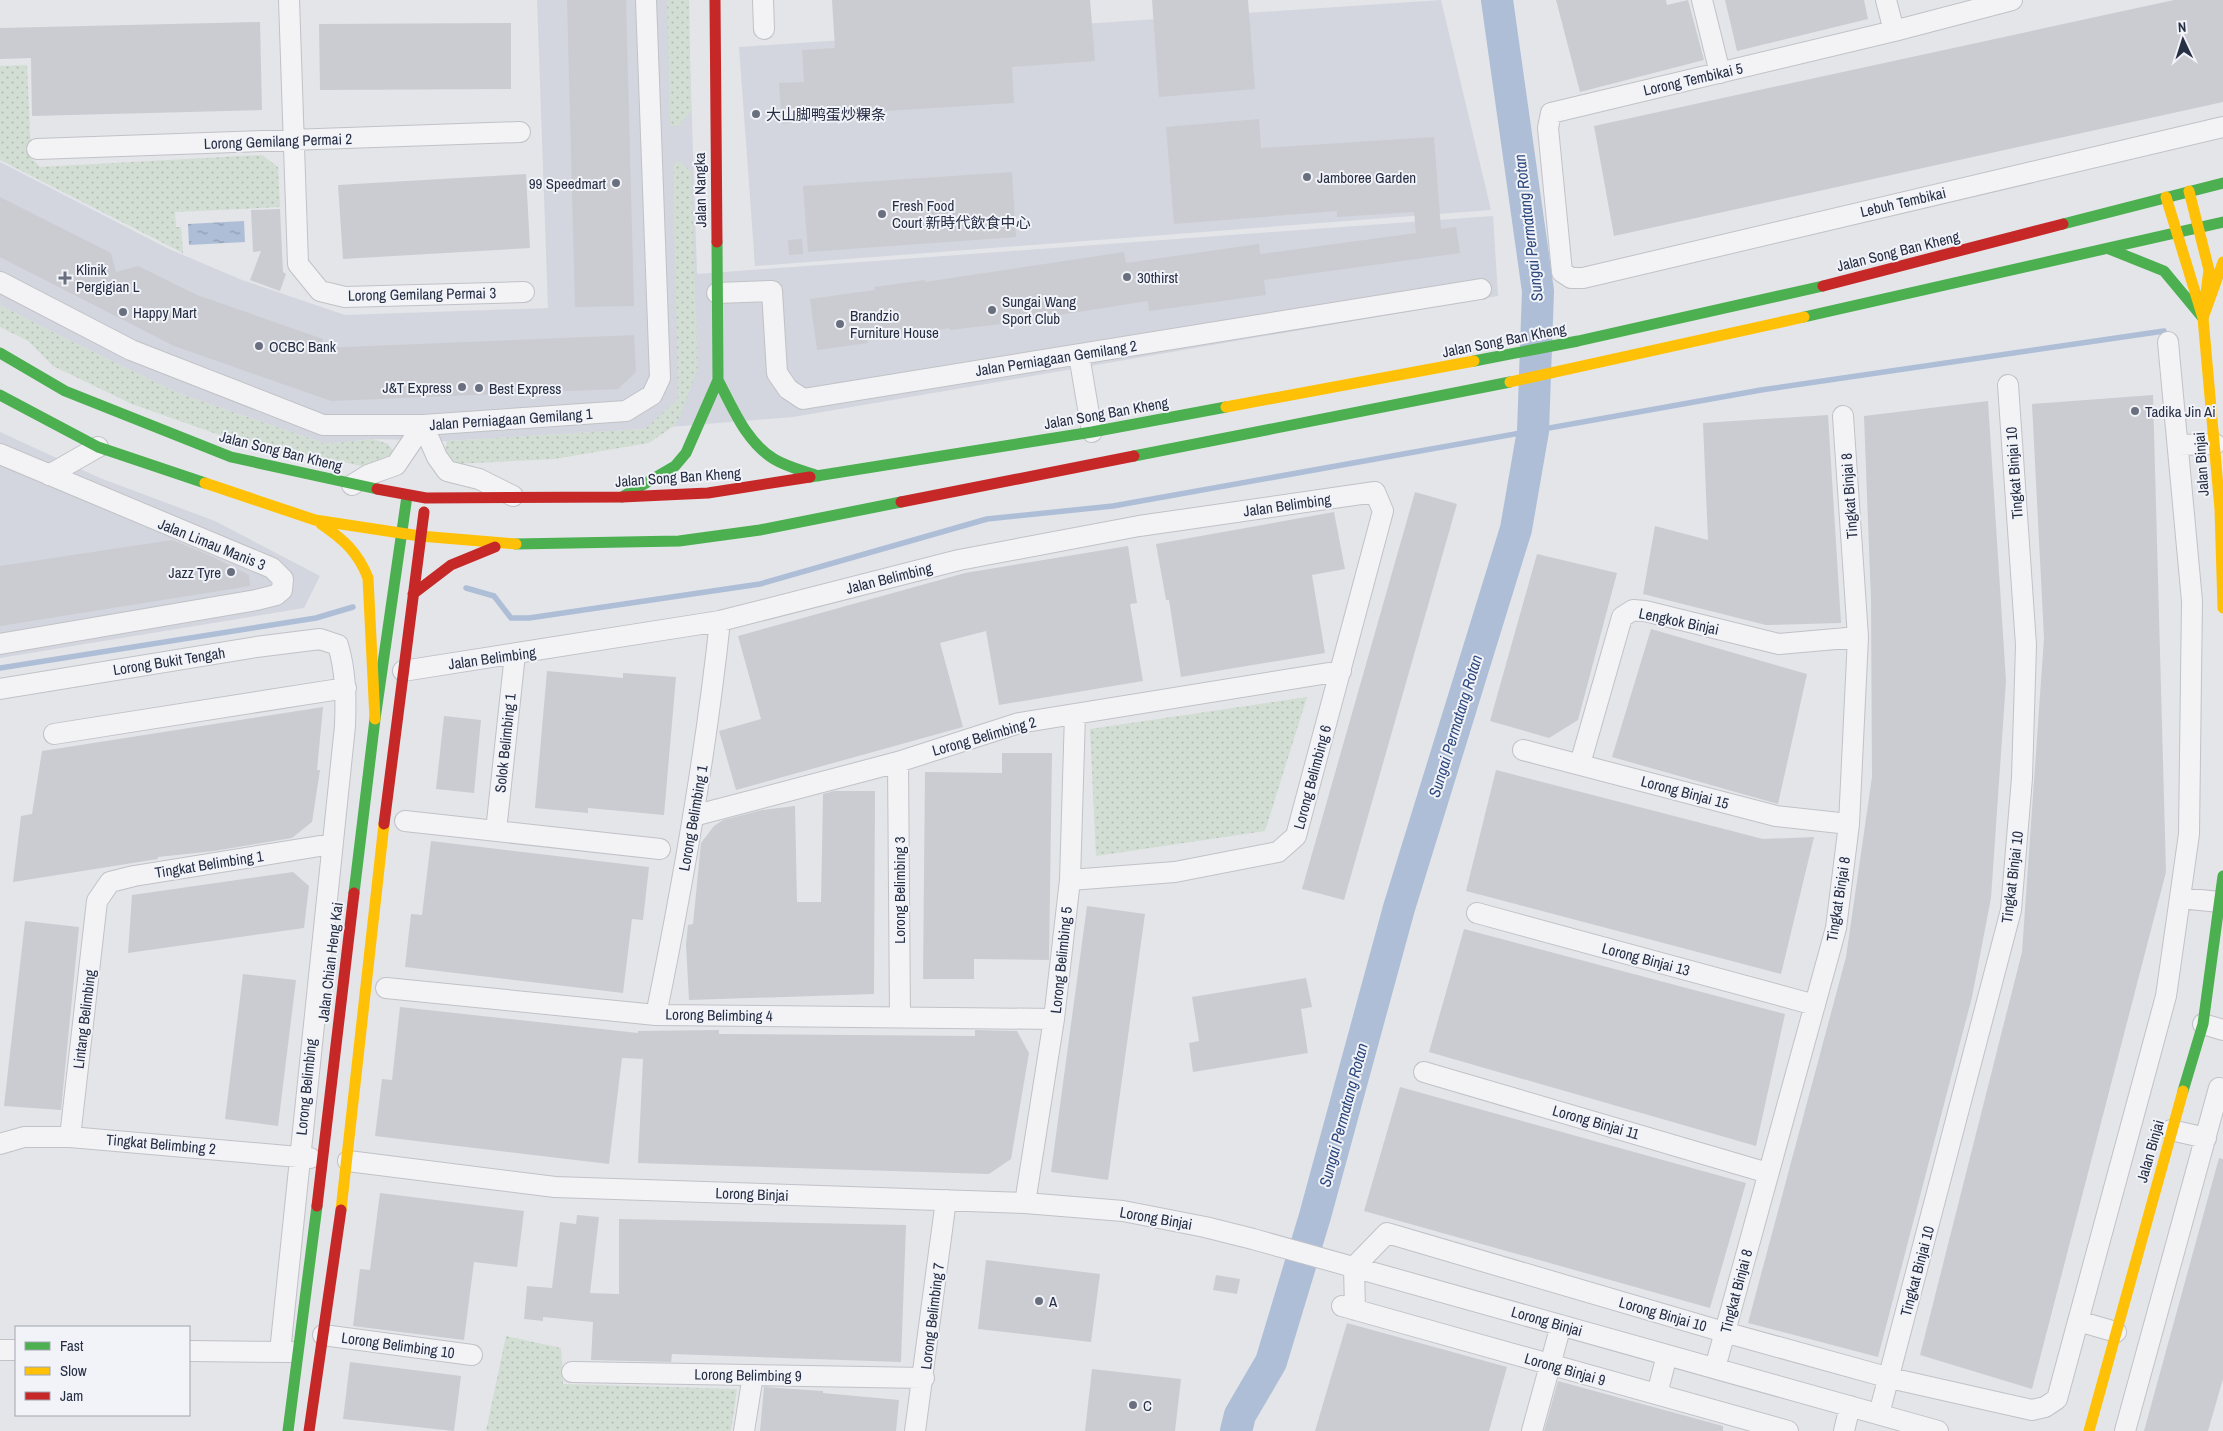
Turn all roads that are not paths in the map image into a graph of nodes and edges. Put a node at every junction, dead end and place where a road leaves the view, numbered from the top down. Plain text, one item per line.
1 (289, 0) edge
2 (646, 0) edge
3 (715, 0) edge
4 (763, 0) edge
5 (1702, 0) edge
6 (1886, 0) edge
7 (2012, 0) edge
8 (764, 29) dead end
9 (1894, 31) junction
10 (1720, 73) junction
11 (2223, 127) edge
12 (520, 132) dead end
13 (293, 140) junction
14 (37, 149) dead end
15 (2223, 183) edge
16 (2189, 191) junction
17 (2166, 197) junction
18 (2223, 222) edge
19 (2198, 228) junction
20 (2176, 234) junction
21 (2109, 250) junction
22 (2223, 262) edge
23 (1583, 278) joint
24 (0, 282) edge
25 (1481, 289) dead end
26 (524, 292) dead end
27 (717, 293) junction
28 (2203, 318) junction
29 (2168, 342) dead end
30 (0, 352) edge
31 (1079, 355) junction
32 (718, 380) junction
33 (2008, 385) dead end
34 (0, 395) edge
35 (2218, 400) edge
36 (1843, 416) dead end
37 (423, 425) junction
38 (1092, 432) junction
39 (2215, 444) junction
40 (2178, 445) junction
41 (98, 447) junction
42 (0, 454) edge
43 (48, 474) junction
44 (818, 476) junction
45 (352, 485) junction
46 (1375, 492) joint
47 (408, 496) junction
48 (515, 497) junction
49 (622, 497) junction
50 (426, 498) junction
51 (315, 520) junction
52 (402, 534) junction
53 (420, 536) junction
54 (506, 544) junction
55 (413, 594) junction
56 (2223, 608) edge
57 (720, 621) junction
58 (1858, 637) junction
59 (0, 644) edge
60 (338, 645) joint
61 (515, 654) junction
62 (403, 670) junction
63 (1341, 671) junction
64 (346, 688) junction
65 (0, 689) edge
66 (1075, 714) junction
67 (374, 719) junction
68 (54, 734) dead end
69 (1523, 750) dead end
70 (898, 762) junction
71 (1580, 764) junction
72 (693, 816) junction
73 (405, 820) dead end
74 (1849, 824) junction
75 (496, 831) junction
76 (332, 844) junction
77 (660, 849) dead end
78 (2223, 876) edge
79 (1070, 880) junction
80 (2180, 898) junction
81 (97, 901) joint
82 (2220, 902) junction
83 (1477, 913) dead end
84 (386, 988) dead end
85 (1815, 1006) junction
86 (656, 1015) junction
87 (900, 1017) junction
88 (1054, 1019) junction
89 (2203, 1024) junction
90 (2223, 1030) edge
91 (1424, 1072) dead end
92 (2220, 1088) dead end
93 (2171, 1130) junction
94 (70, 1137) junction
95 (2206, 1138) junction
96 (0, 1144) edge
97 (299, 1157) junction
98 (322, 1160) junction
99 (348, 1161) junction
100 (1768, 1173) junction
101 (946, 1200) junction
102 (1025, 1203) junction
103 (1346, 1264) junction
104 (2078, 1322) junction
105 (1560, 1325) junction
106 (1724, 1332) junction
107 (2116, 1332) junction
108 (323, 1335) junction
109 (0, 1350) edge
110 (15, 1350) edge
111 (190, 1351) edge
112 (290, 1352) junction
113 (1667, 1355) junction
114 (472, 1356) dead end
115 (1550, 1364) junction
116 (1715, 1368) junction
117 (572, 1372) dead end
118 (753, 1375) junction
119 (924, 1378) junction
120 (1890, 1378) junction
121 (1657, 1394) junction
122 (1850, 1406) junction
123 (1879, 1414) junction
124 (288, 1431) edge
125 (310, 1431) edge
126 (744, 1431) edge
127 (915, 1431) edge
128 (1532, 1431) edge
129 (1788, 1431) edge
130 (1844, 1431) edge
131 (1938, 1431) edge
132 (2089, 1431) edge
133 (2125, 1431) edge

1 - 13 street
2 - 37 street, Jalan Perniagaan Gemilang 1
3 - 27 main road, Jalan Nangka
4 - 8 street
5 - 10 street
6 - 9 street
7 - 9 street, Lorong Tembikai 5
9 - 10 street, Lorong Tembikai 5
10 - 23 street, Lorong Tembikai 5
11 - 23 street, Lebuh Tembikai
12 - 13 street, Lorong Gemilang Permai 2
13 - 14 street, Lorong Gemilang Permai 2
13 - 26 street, Lorong Gemilang Permai 3
15 - 16 main road, Jalan Song Ban Kheng
16 - 17 main road, Jalan Song Ban Kheng
16 - 19 main road, Jalan Binjai
17 - 20 main road, Jalan Binjai
17 - 38 main road, Jalan Song Ban Kheng
18 - 19 main road
19 - 20 main road
19 - 28 main road, Jalan Binjai
20 - 21 main road
20 - 28 main road, Jalan Binjai
21 - 28 main road
21 - 54 main road
22 - 28 main road
24 - 37 street, Jalan Perniagaan Gemilang 1
25 - 31 street, Jalan Perniagaan Gemilang 2
27 - 31 street, Jalan Perniagaan Gemilang 2
27 - 32 main road, Jalan Nangka
28 - 35 main road, Jalan Binjai
29 - 40 street
30 - 45 main road, Jalan Song Ban Kheng
31 - 38 street
32 - 44 main road, Jalan Nangka
32 - 49 main road, Jalan Nangka
33 - 120 street, Tingkat Binjai 10
34 - 41 main road
35 - 39 main road, Jalan Binjai
36 - 58 street, Tingkat Binjai 8
37 - 45 street
37 - 48 street
38 - 44 main road, Jalan Song Ban Kheng
39 - 40 street
39 - 56 main road, Jalan Binjai
40 - 80 street
41 - 43 street
41 - 51 main road
42 - 43 street, Jalan Limau Manis 3
43 - 59 street, Jalan Limau Manis 3
44 - 49 main road, Jalan Song Ban Kheng
45 - 47 main road, Jalan Song Ban Kheng
46 - 57 street, Jalan Belimbing
46 - 63 street, Lorong Belimbing 6
47 - 50 main road, Jalan Song Ban Kheng
47 - 52 main road, Jalan Chian Heng Kai
48 - 49 main road, Jalan Song Ban Kheng
48 - 50 main road, Jalan Song Ban Kheng
50 - 53 main road
51 - 52 main road
51 - 67 main road
52 - 53 main road
52 - 67 main road, Jalan Chian Heng Kai
53 - 54 main road
53 - 55 main road
54 - 55 main road
55 - 62 main road
57 - 61 street, Jalan Belimbing
57 - 72 street, Lorong Belimbing 1
58 - 71 street, Lengkok Binjai
58 - 74 street, Tingkat Binjai 8
60 - 64 street, Lorong Belimbing
60 - 65 street, Lorong Bukit Tengah
61 - 62 street, Jalan Belimbing
61 - 75 street, Solok Belimbing 1
62 - 99 main road
63 - 66 street, Lorong Belimbing 2
63 - 79 street, Lorong Belimbing 6
64 - 68 street
64 - 76 street, Lorong Belimbing
66 - 70 street, Lorong Belimbing 2
66 - 79 street, Lorong Belimbing 5
67 - 98 main road, Jalan Chian Heng Kai
69 - 71 street, Lorong Binjai 15
70 - 72 street, Lorong Belimbing 2
70 - 87 street, Lorong Belimbing 3
71 - 74 street, Lorong Binjai 15
72 - 86 street, Lorong Belimbing 1
73 - 75 street
74 - 85 street, Tingkat Binjai 8
75 - 77 street
76 - 81 street, Tingkat Belimbing 1
76 - 97 street, Lorong Belimbing
78 - 82 main road, Jalan Binjai
79 - 88 street, Lorong Belimbing 5
80 - 82 street
80 - 104 street
81 - 94 street, Lintang Belimbing
82 - 89 main road, Jalan Binjai
83 - 85 street, Lorong Binjai 13
84 - 86 street, Lorong Belimbing 4
85 - 100 street, Tingkat Binjai 8
86 - 87 street, Lorong Belimbing 4
87 - 88 street, Lorong Belimbing 4
88 - 102 street, Lorong Belimbing 5
89 - 90 street
89 - 93 main road, Jalan Binjai
91 - 100 street, Lorong Binjai 11
92 - 95 street
93 - 95 street
93 - 107 main road, Jalan Binjai
94 - 96 street, Tingkat Belimbing 2
94 - 97 street, Tingkat Belimbing 2
95 - 133 street
97 - 98 street, Tingkat Belimbing 2
97 - 112 street, Lorong Belimbing
98 - 112 main road, Jalan Chian Heng Kai
99 - 101 street, Lorong Binjai
99 - 108 main road
100 - 106 street, Tingkat Binjai 8
101 - 102 street, Lorong Binjai
101 - 119 street, Lorong Belimbing 7
102 - 103 street, Lorong Binjai
103 - 105 street, Lorong Binjai
103 - 106 street, Lorong Binjai 10
103 - 115 street, Lorong Binjai 9
104 - 107 street
104 - 120 street, Lorong Binjai 10
105 - 113 street, Lorong Binjai
105 - 115 street
106 - 116 street, Tingkat Binjai 8
106 - 120 street, Lorong Binjai 10
107 - 132 main road, Jalan Binjai
108 - 114 street, Lorong Belimbing 10
108 - 125 main road
109 - 110 street
111 - 112 street
112 - 124 main road, Jalan Chian Heng Kai
113 - 116 street, Lorong Binjai
113 - 121 street
115 - 121 street, Lorong Binjai 9
115 - 128 street
116 - 122 street, Lorong Binjai
117 - 118 street, Lorong Belimbing 9
118 - 119 street, Lorong Belimbing 9
118 - 126 street
119 - 127 street, Lorong Belimbing 7
120 - 123 street, Tingkat Binjai 10
121 - 129 street, Lorong Binjai 9
122 - 123 street, Lorong Binjai
122 - 130 street
123 - 131 street, Lorong Binjai

